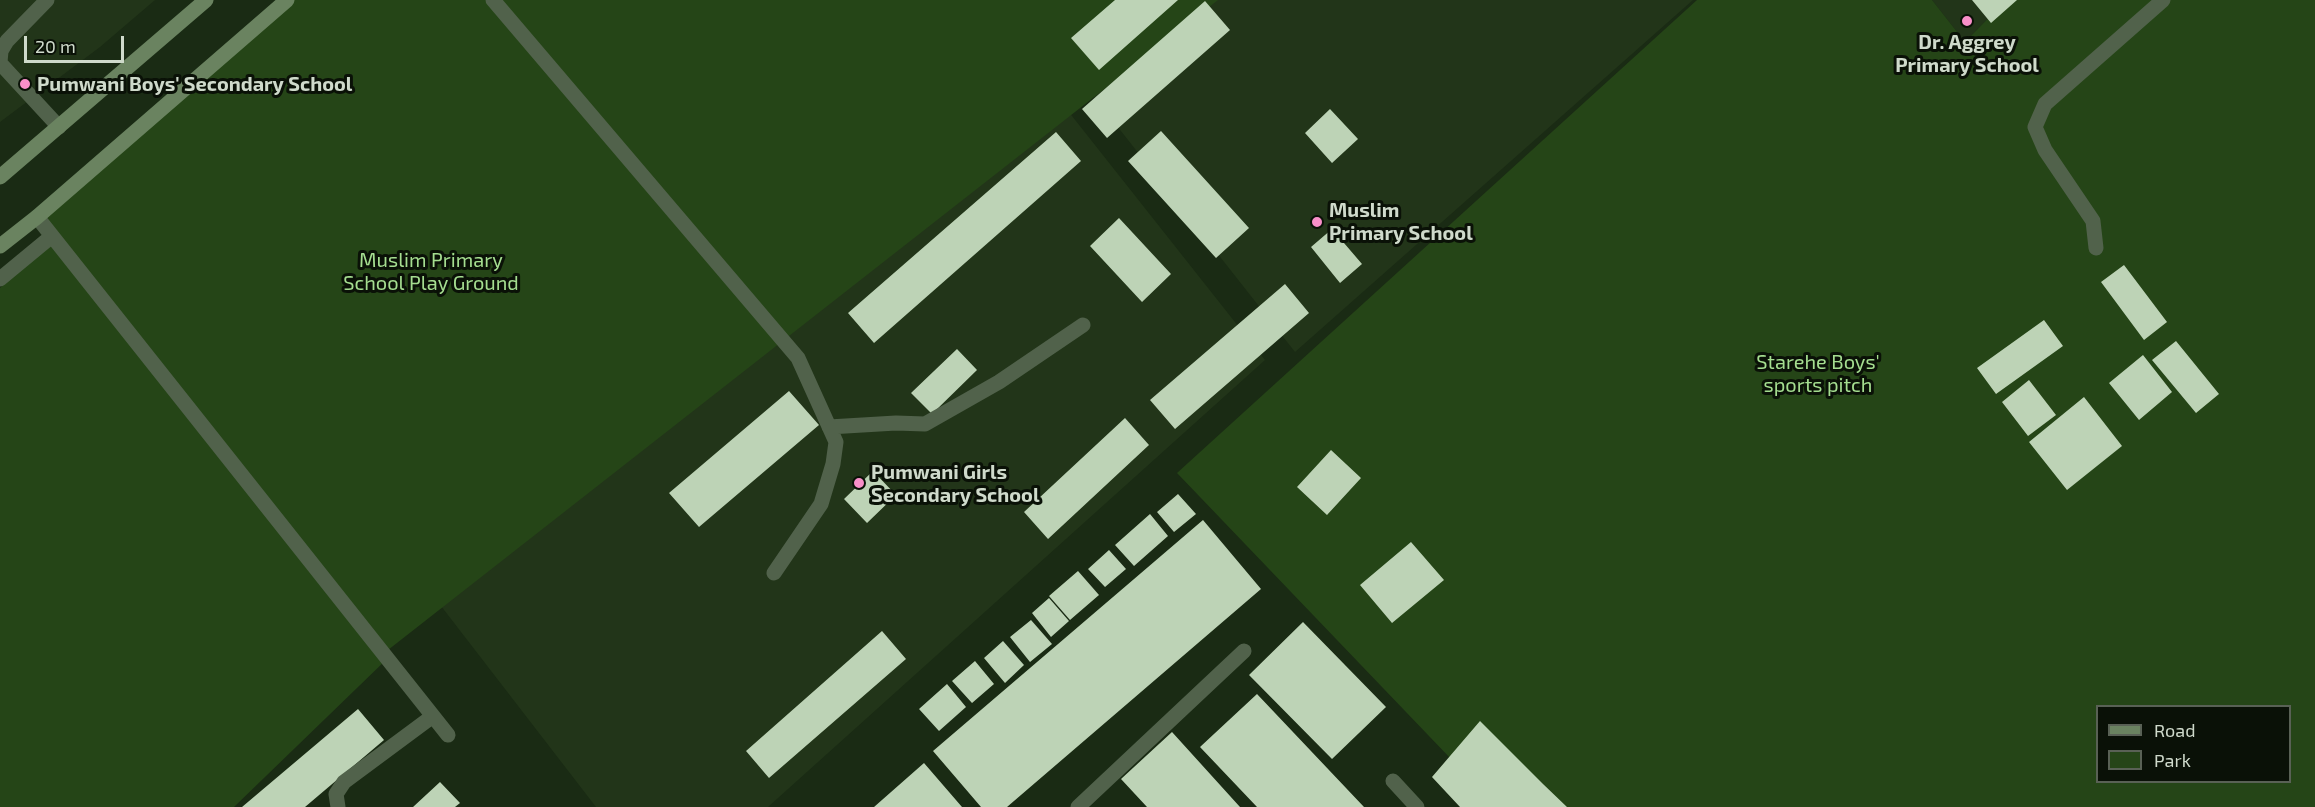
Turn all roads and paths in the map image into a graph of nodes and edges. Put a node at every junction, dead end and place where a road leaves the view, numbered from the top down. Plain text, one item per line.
1 (47, 0) edge
2 (206, 0) edge
3 (287, 0) edge
4 (493, 0) edge
5 (2163, 0) edge
6 (0, 63) edge
7 (59, 127) junction
8 (0, 177) edge
9 (37, 217) junction
10 (52, 236) junction
11 (0, 246) edge
12 (2096, 249) dead end
13 (0, 279) edge
14 (1083, 325) dead end
15 (829, 427) junction
16 (774, 573) dead end
17 (1244, 651) dead end
18 (433, 716) junction
19 (448, 735) dead end
20 (1394, 781) dead end
21 (338, 807) edge
22 (1078, 807) edge
23 (1417, 807) edge

1 - 6 lane
2 - 7 main road
3 - 9 main road
4 - 15 lane
5 - 12 lane
6 - 7 lane
7 - 8 main road
9 - 10 lane
9 - 11 main road
10 - 13 lane
10 - 18 lane
14 - 15 lane
15 - 16 lane
17 - 22 lane
18 - 19 lane
18 - 21 lane
20 - 23 lane

